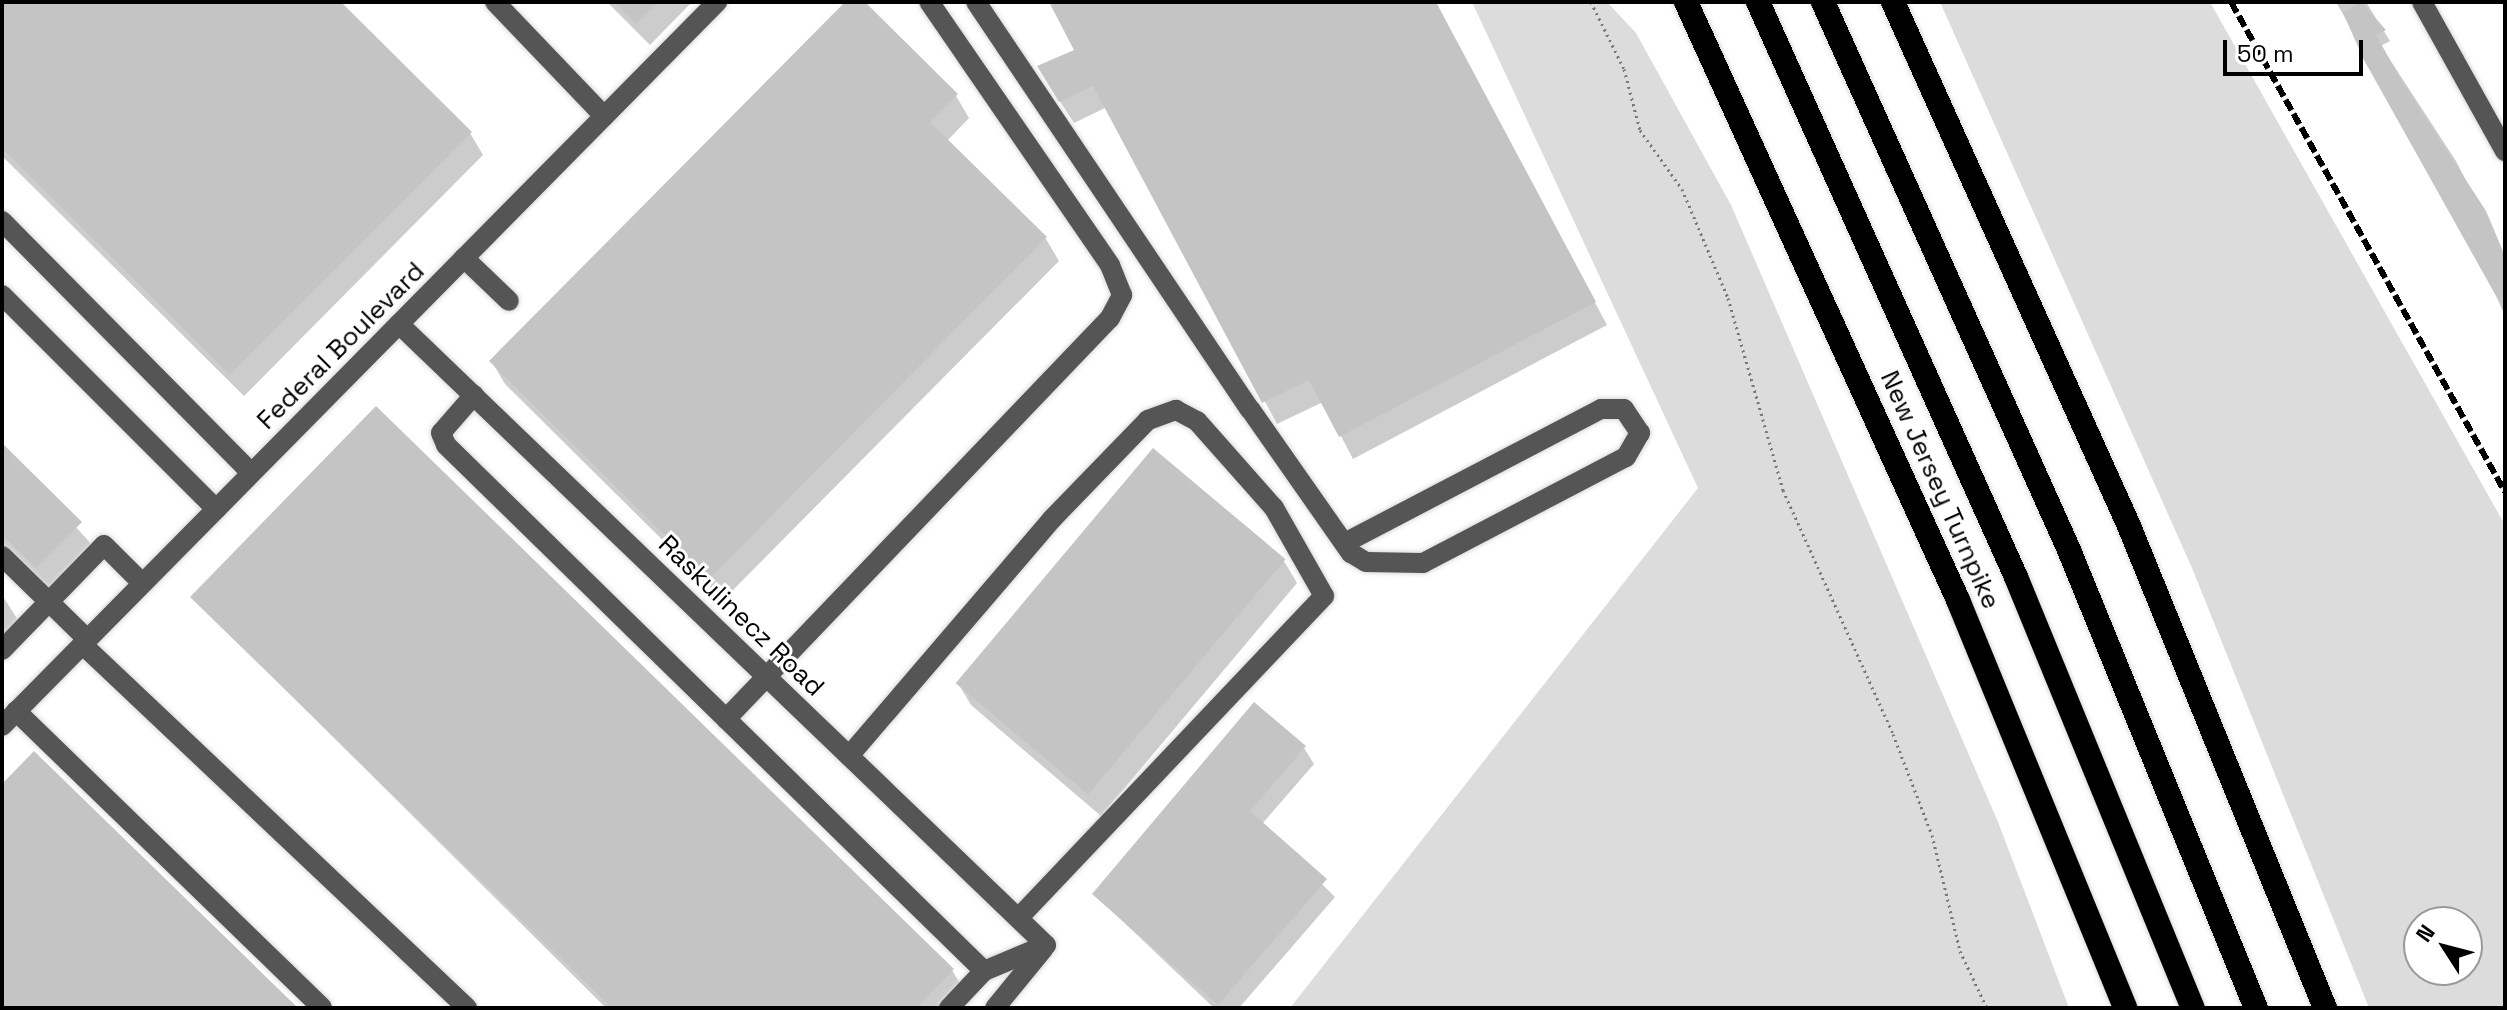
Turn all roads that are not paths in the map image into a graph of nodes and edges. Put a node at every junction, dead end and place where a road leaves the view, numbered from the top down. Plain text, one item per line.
1 (495, 2) edge
2 (717, 2) edge
3 (929, 2) edge
4 (976, 2) edge
5 (1686, 2) edge
6 (1758, 2) edge
7 (1823, 2) edge
8 (1893, 2) edge
9 (2422, 2) edge
10 (604, 116) junction
11 (2505, 151) edge
12 (2, 221) edge
13 (464, 258) junction
14 (2, 295) edge
15 (509, 301) dead end
16 (399, 324) junction
17 (474, 395) junction
18 (251, 473) junction
19 (216, 509) junction
20 (1345, 543) junction
21 (2, 556) edge
22 (142, 583) junction
23 (48, 602) junction
24 (84, 642) junction
25 (2, 650) edge
26 (767, 676) junction
27 (9, 718) edge
28 (726, 719) junction
29 (849, 756) junction
30 (1018, 918) junction
31 (1046, 945) junction
32 (984, 971) junction
33 (322, 1008) edge
34 (467, 1008) edge
35 (949, 1008) edge
36 (995, 1008) edge
37 (2125, 1008) edge
38 (2193, 1008) edge
39 (2256, 1008) edge
40 (2325, 1008) edge

1 - 10 street
2 - 10 street, Federal Boulevard
3 - 26 street
4 - 20 street
5 - 37 highway, New Jersey Turnpike
6 - 38 highway, New Jersey Turnpike
7 - 39 highway
8 - 40 highway
9 - 11 street
10 - 13 street, Federal Boulevard
12 - 18 street
13 - 15 street
13 - 16 street, Federal Boulevard
14 - 19 street
16 - 17 street, Raskulinecz Road
16 - 18 street, Federal Boulevard
17 - 26 street, Raskulinecz Road
17 - 28 street
18 - 19 street, Federal Boulevard
19 - 22 street, Federal Boulevard
20 - 20 street
21 - 23 street
22 - 23 street
22 - 24 street, Federal Boulevard
23 - 24 street
23 - 25 street
24 - 27 street, Federal Boulevard
24 - 34 street
26 - 28 street
26 - 29 street, Raskulinecz Road
27 - 33 street
28 - 32 street
29 - 30 street, Raskulinecz Road
29 - 30 street
30 - 31 street, Raskulinecz Road
31 - 32 street
31 - 36 street
32 - 35 street

